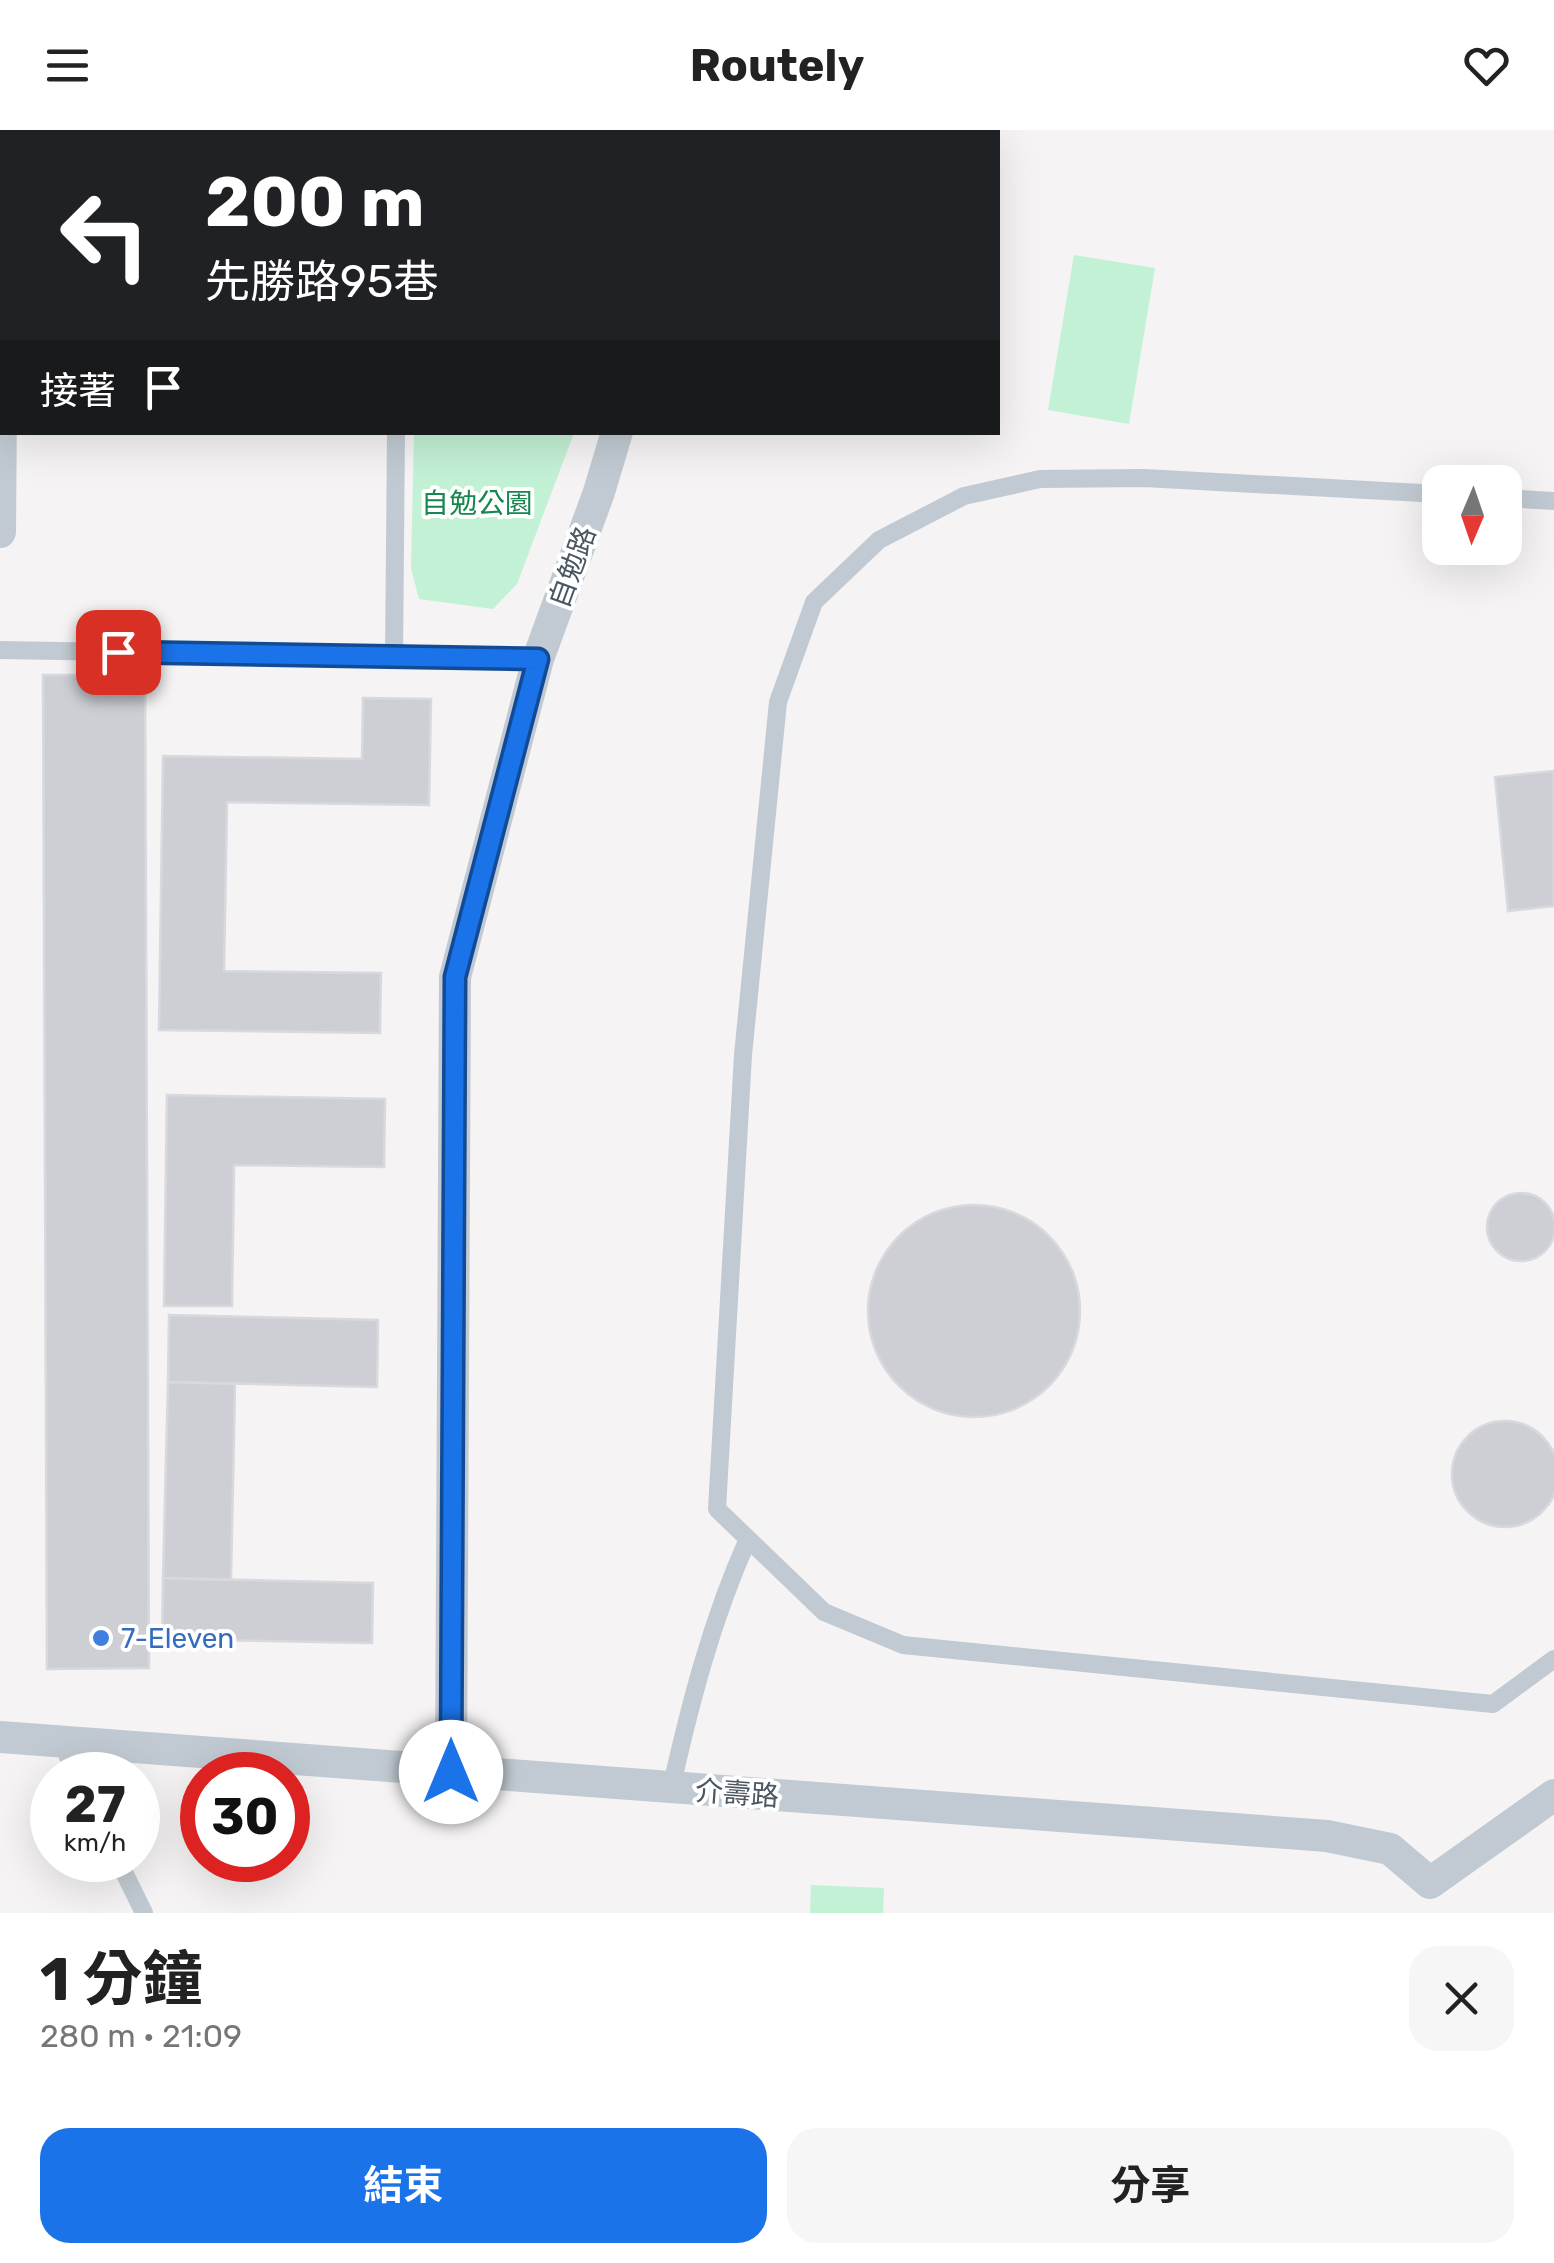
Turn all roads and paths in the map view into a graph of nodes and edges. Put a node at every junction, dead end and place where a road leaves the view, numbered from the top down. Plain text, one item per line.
1 (0, 435) edge
2 (396, 435) edge
3 (616, 435) edge
4 (1422, 493) edge
5 (1522, 499) edge
6 (1554, 501) edge
7 (0, 532) edge
8 (0, 650) edge
9 (394, 657) junction
10 (538, 659) junction
11 (748, 1539) junction
12 (1554, 1659) edge
13 (0, 1737) edge
14 (61, 1742) junction
15 (66, 1752) edge
16 (451, 1772) junction
17 (671, 1789) junction
18 (1554, 1794) edge
19 (129, 1882) edge
20 (1428, 1898) edge
21 (144, 1913) edge

1 - 7 street
2 - 9 lane
3 - 10 street, 自勉路
4 - 11 lane
5 - 6 lane
8 - 9 lane
9 - 10 lane
10 - 16 street, 自勉路
11 - 12 lane
11 - 17 lane
13 - 14 street, 介壽路
14 - 15 lane
14 - 16 street, 介壽路
16 - 17 street, 介壽路
17 - 20 street, 介壽路
18 - 20 street
19 - 21 lane

